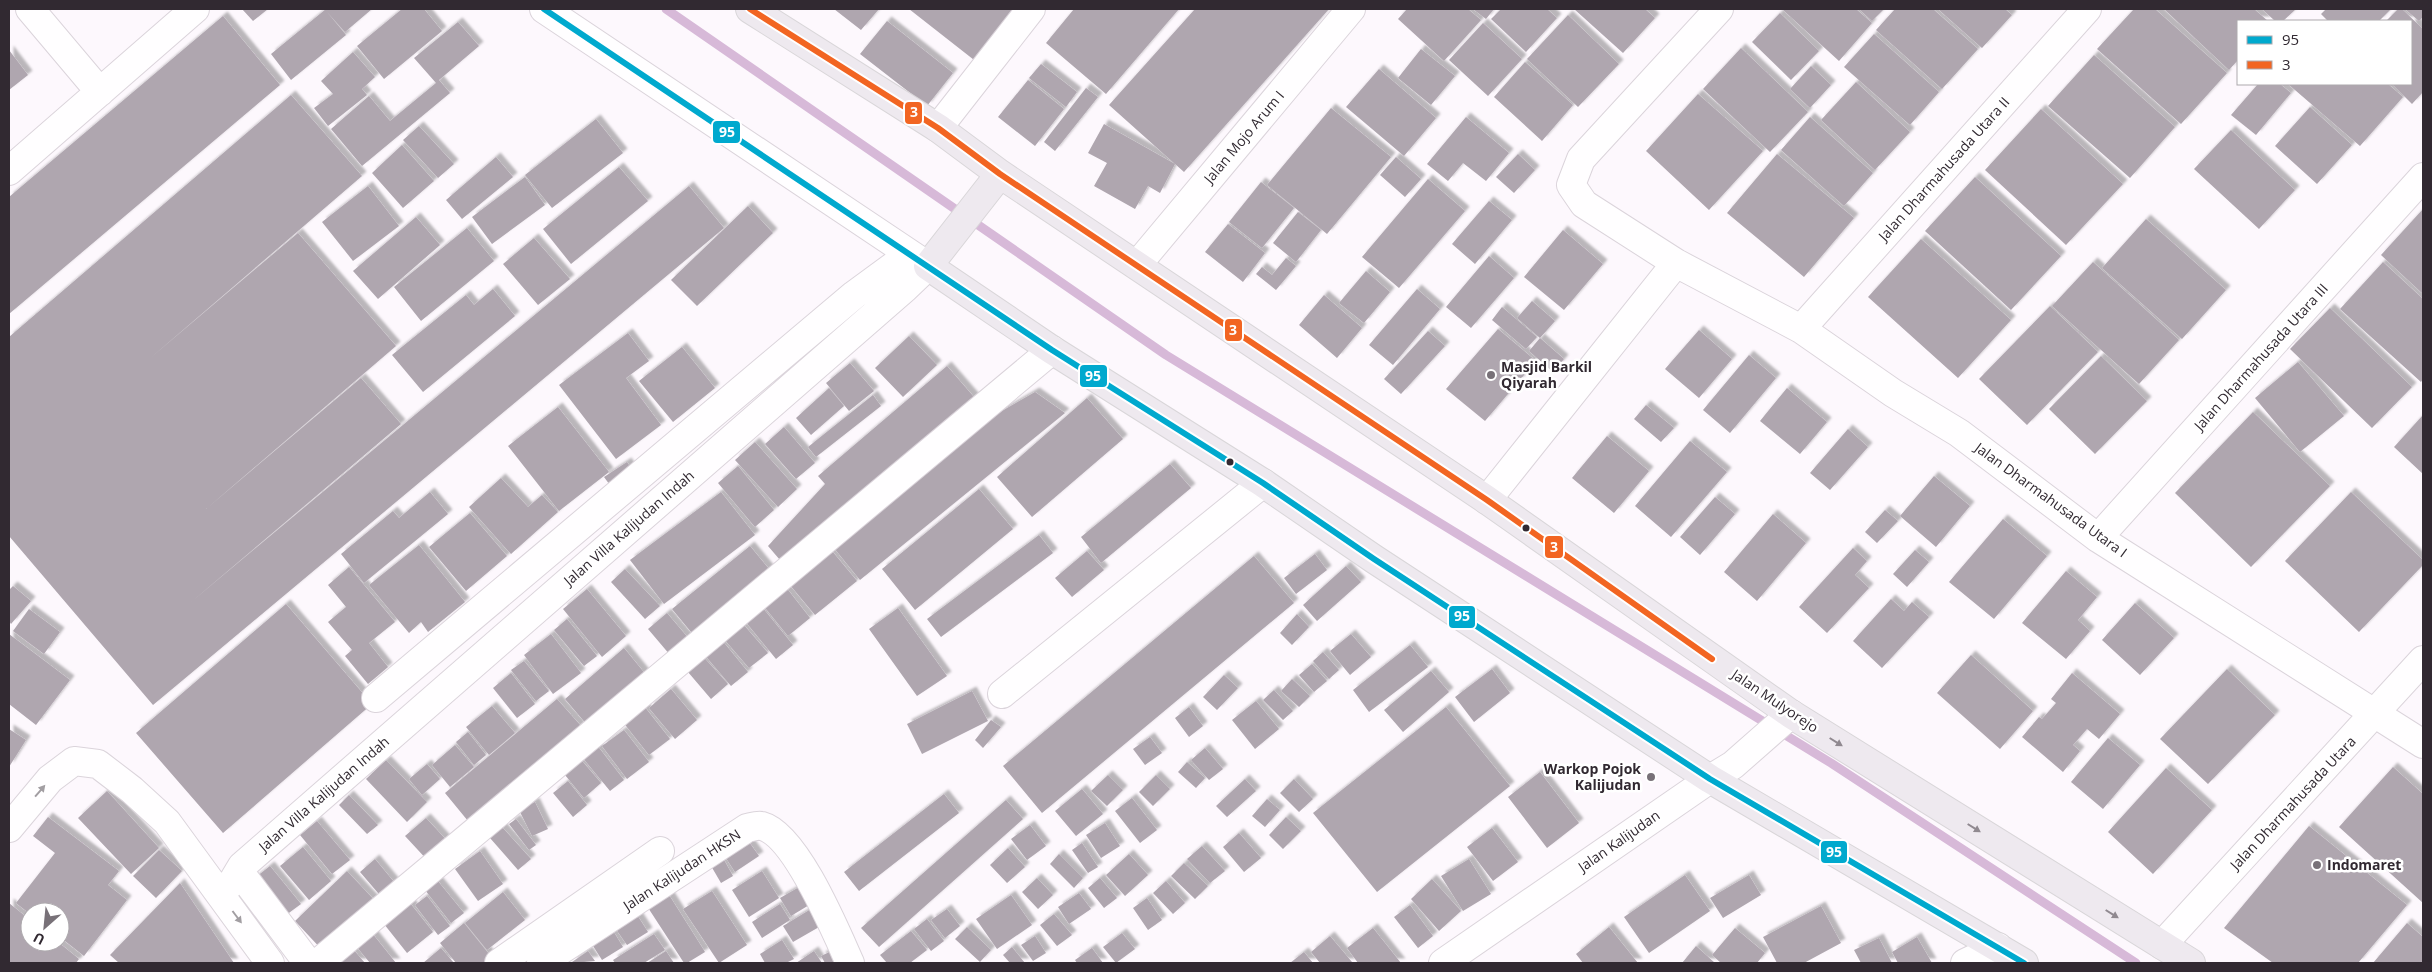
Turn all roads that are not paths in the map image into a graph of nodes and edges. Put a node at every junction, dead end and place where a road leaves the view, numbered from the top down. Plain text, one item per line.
1 (30, 9) edge
2 (195, 9) edge
3 (544, 9) edge
4 (750, 9) edge
5 (1031, 9) edge
6 (1351, 9) edge
7 (1718, 9) edge
8 (2088, 9) edge
9 (100, 92) junction
10 (938, 128) junction
11 (9, 171) edge
12 (1000, 174) junction
13 (2423, 177) edge
14 (927, 255) junction
15 (1676, 263) junction
16 (1137, 264) junction
17 (1801, 329) junction
18 (1052, 350) junction
19 (1263, 483) junction
20 (1487, 500) junction
21 (2098, 538) junction
22 (2423, 660) edge
23 (1002, 694) dead end
24 (376, 698) dead end
25 (2374, 714) junction
26 (1787, 718) junction
27 (2423, 744) edge
28 (1710, 779) junction
29 (9, 828) edge
30 (660, 851) dead end
31 (240, 868) junction
32 (214, 886) junction
33 (2162, 945) junction
34 (1998, 947) junction
35 (258, 952) edge
36 (556, 959) edge
37 (270, 963) edge
38 (308, 963) edge
39 (318, 963) edge
40 (499, 963) edge
41 (850, 963) edge
42 (1443, 963) edge
43 (1966, 963) edge
44 (2024, 963) edge
45 (2191, 963) edge

1 - 9 street
2 - 9 street
3 - 14 street
4 - 10 main road, Jalan Mulyorejo
5 - 10 street
6 - 16 street, Jalan Mojo Arum I
7 - 15 street, Jalan Dharmahusada Utara I
8 - 17 street, Jalan Dharmahusada Utara II
9 - 11 street
10 - 12 main road, Jalan Mulyorejo
12 - 14 main road, Jalan Villa Kalijudan Indah
12 - 16 main road, Jalan Mulyorejo
13 - 21 street, Jalan Dharmahusada Utara III
14 - 18 main road
14 - 24 street, Jalan Villa Kalijudan Indah
14 - 31 street, Jalan Villa Kalijudan Indah
15 - 17 street, Jalan Dharmahusada Utara I
15 - 20 street
16 - 20 main road, Jalan Mulyorejo
17 - 21 street, Jalan Dharmahusada Utara I
18 - 19 main road
18 - 39 street
19 - 23 street
19 - 28 main road
20 - 26 main road, Jalan Mulyorejo
21 - 25 street, Jalan Dharmahusada Utara I
22 - 25 street, Jalan Dharmahusada Utara
25 - 27 street, Jalan Dharmahusada Utara I
25 - 33 street, Jalan Dharmahusada Utara
26 - 28 street, Jalan Kalijudan
26 -> 33 main road, Jalan Mulyorejo
28 - 34 main road
28 - 42 street, Jalan Kalijudan
29 -> 32 street
30 - 40 street
31 - 32 street
31 - 38 street
32 -> 35 street
33 - 45 main road, Jalan Mulyorejo
34 - 43 street
34 - 44 main road
35 - 37 street
36 - 41 street, Jalan Kalijudan HKSN

